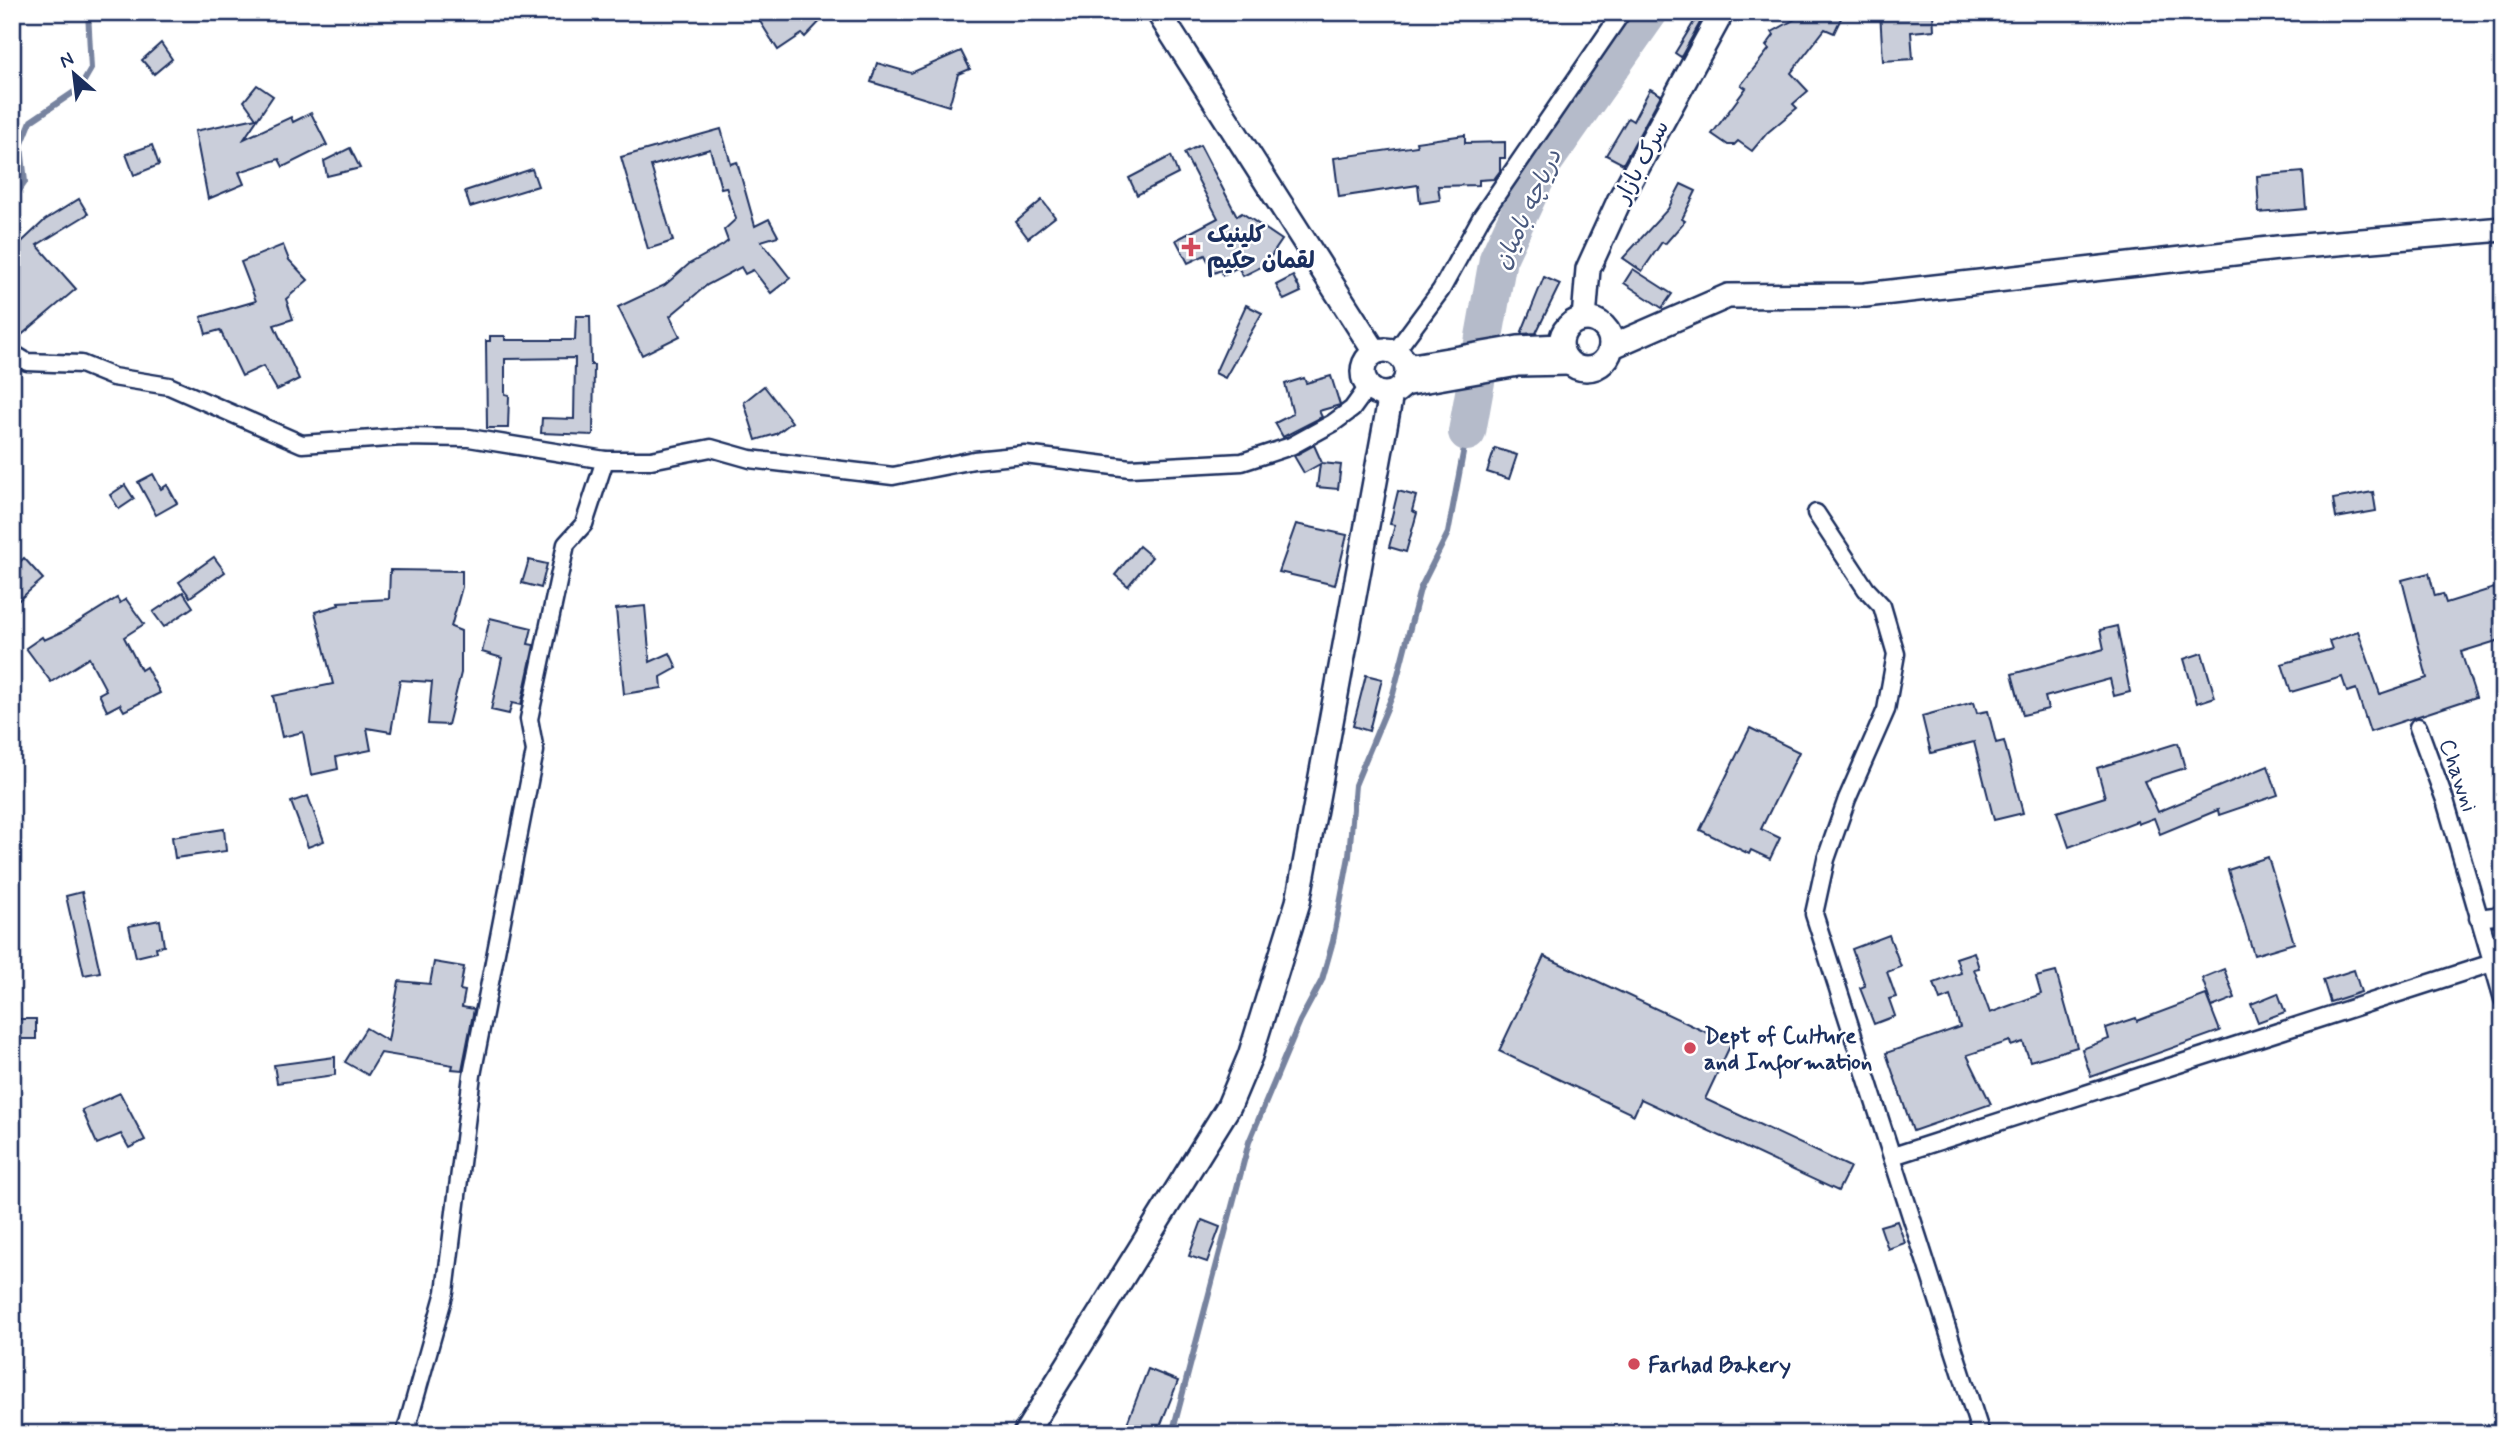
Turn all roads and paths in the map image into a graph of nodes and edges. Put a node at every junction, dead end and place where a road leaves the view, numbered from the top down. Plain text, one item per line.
1 (1158, 12) edge
2 (1622, 12) edge
3 (1722, 12) edge
4 (2503, 229) edge
5 (1584, 319) junction
6 (1611, 347) junction
7 (12, 353) edge
8 (1565, 354) junction
9 (1394, 370) junction
10 (1368, 387) junction
11 (605, 460) junction
12 (1816, 513) dead end
13 (2418, 727) dead end
14 (2503, 915) edge
15 (2479, 918) junction
16 (2492, 963) junction
17 (2503, 999) edge
18 (1893, 1156) junction
19 (405, 1434) edge
20 (1025, 1434) edge
21 (1981, 1434) edge

1 - 9 main road
2 - 9 street
3 - 5 main road, سرک بازار
4 - 6 main road
5 - 6 main road
5 - 8 main road
6 - 8 main road
7 - 11 street
8 - 9 main road
9 - 10 main road
9 - 10 main road
9 - 20 main road
10 - 11 street
11 - 19 street
12 - 18 street
13 - 15 street, Chawni
14 - 15 street
15 - 16 street, Chawni
16 - 17 street, Chawni
16 - 18 street
18 - 21 street

